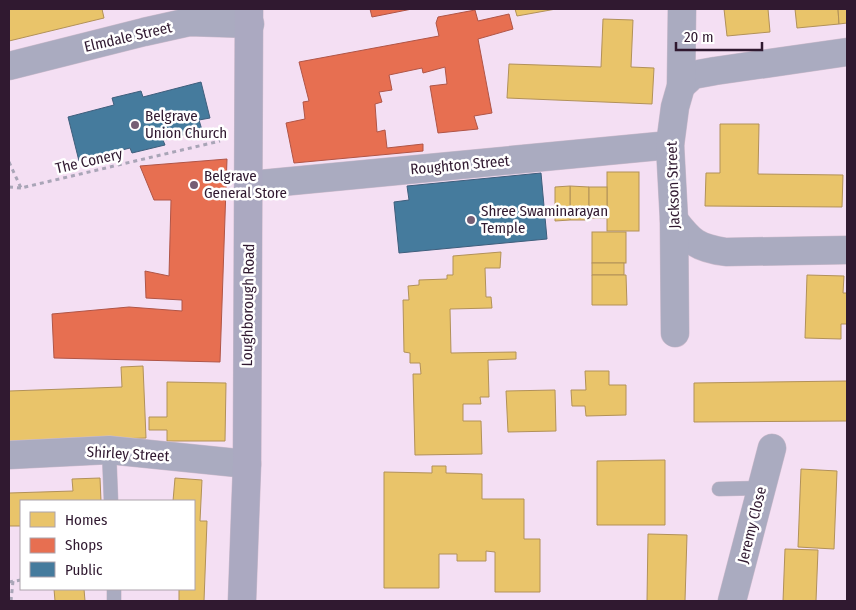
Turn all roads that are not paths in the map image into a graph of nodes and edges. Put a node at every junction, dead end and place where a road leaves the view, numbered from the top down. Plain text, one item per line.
1 (682, 9) edge
2 (250, 16) edge
3 (847, 52) edge
4 (9, 66) edge
5 (681, 86) junction
6 (670, 145) junction
7 (250, 184) junction
8 (674, 220) junction
9 (847, 250) edge
10 (675, 333) dead end
11 (772, 448) dead end
12 (109, 450) junction
13 (9, 455) edge
14 (247, 464) junction
15 (761, 488) junction
16 (719, 489) dead end
17 (111, 500) edge
18 (242, 601) edge
19 (732, 601) edge

1 - 5 street, Jackson Street
2 - 4 street, Elmdale Street
2 - 7 street, Loughborough Road
3 - 5 street
5 - 6 street, Jackson Street
6 - 7 street, Roughton Street
6 - 8 street, Jackson Street
7 - 14 street, Loughborough Road
8 - 9 street
8 - 10 street, Jackson Street
11 - 15 street, Jeremy Close
12 - 13 street, Shirley Street
12 - 14 street, Shirley Street
12 - 17 lane
14 - 18 street, Loughborough Road
15 - 16 lane
15 - 19 street, Jeremy Close

